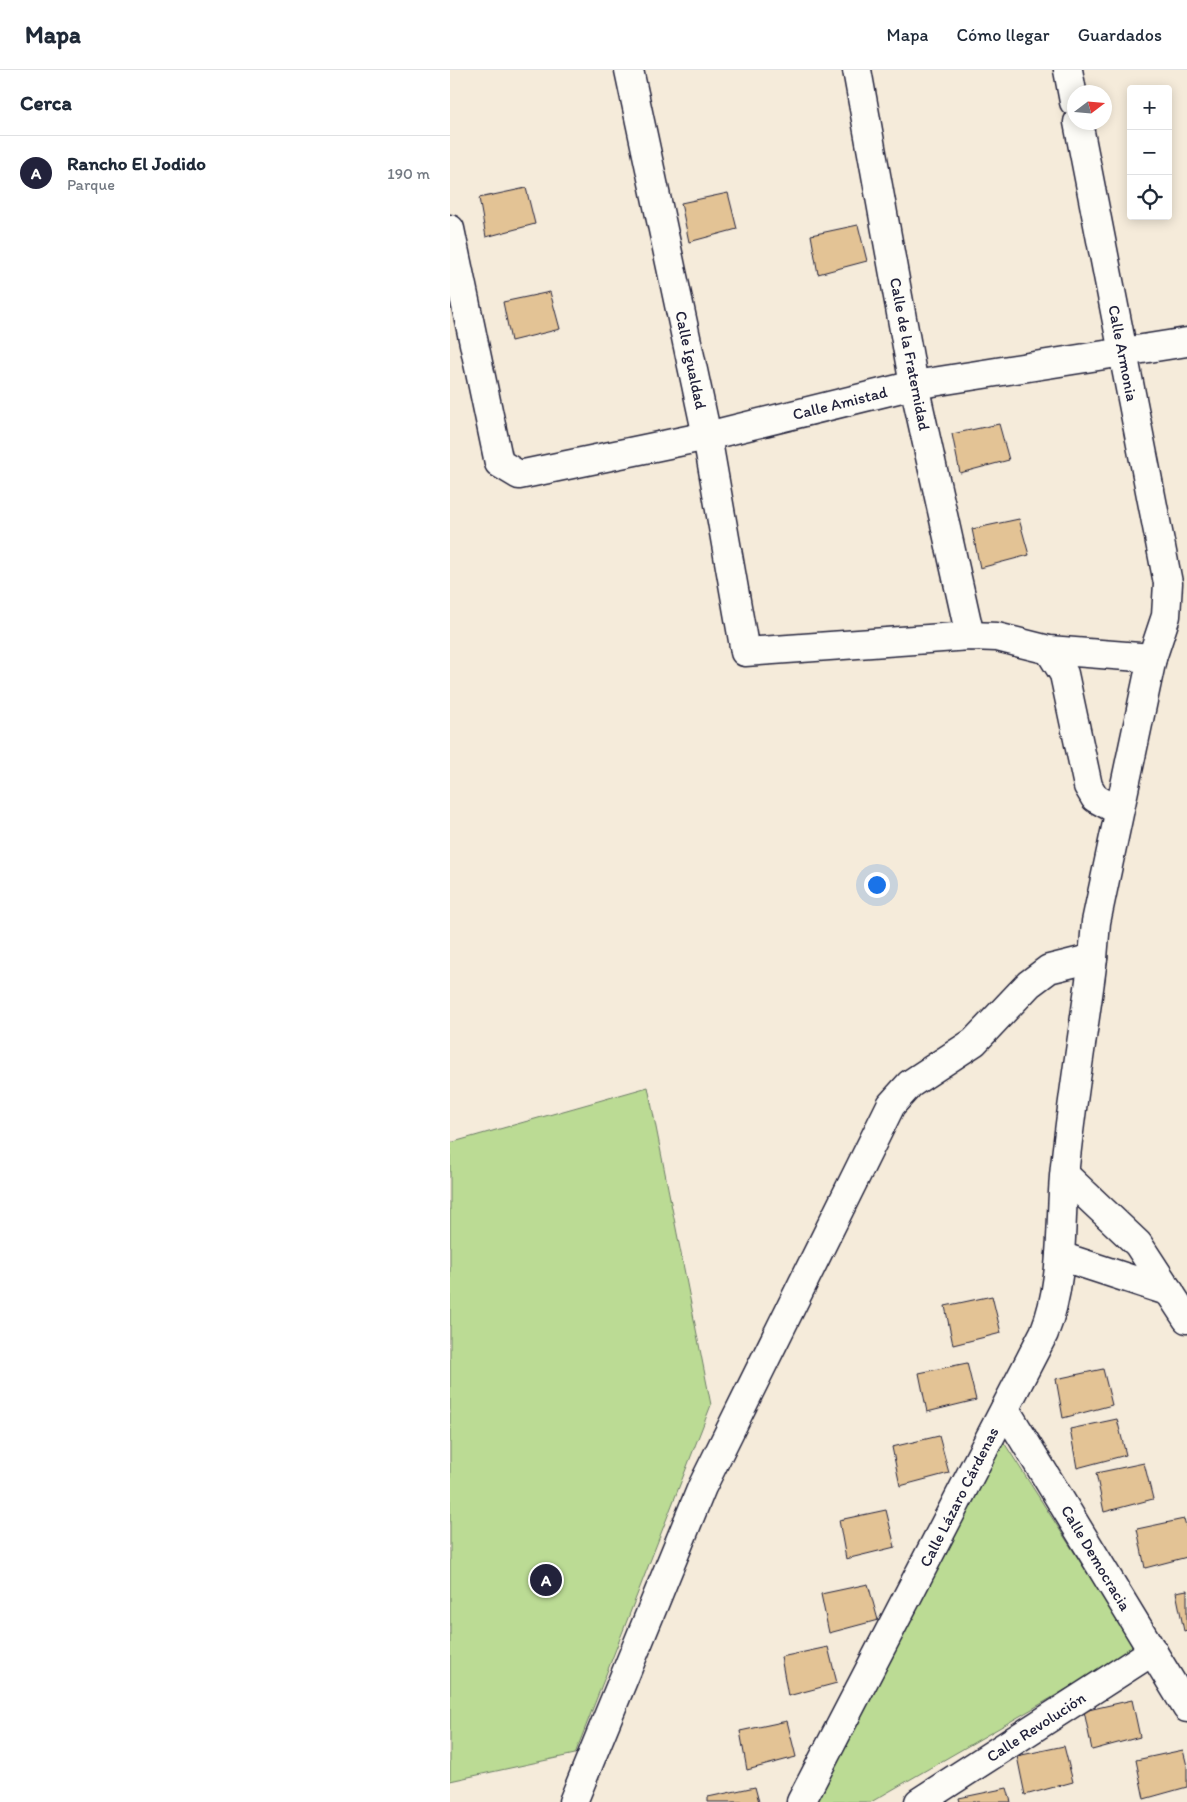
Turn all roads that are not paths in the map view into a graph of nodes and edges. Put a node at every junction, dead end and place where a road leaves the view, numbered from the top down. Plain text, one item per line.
1 (629, 70) edge
2 (857, 70) edge
3 (1068, 70) edge
4 (1071, 85) edge
5 (1080, 130) edge
6 (450, 229) edge
7 (1187, 342) edge
8 (1123, 354) junction
9 (914, 385) junction
10 (707, 436) junction
11 (970, 636) junction
12 (1049, 650) junction
13 (1152, 658) junction
14 (1119, 811) junction
15 (1093, 958) junction
16 (1064, 1175) junction
17 (1060, 1256) junction
18 (1170, 1292) junction
19 (1187, 1320) edge
20 (1005, 1409) junction
21 (1152, 1651) junction
22 (1187, 1708) edge
23 (573, 1802) edge
24 (801, 1802) edge
25 (919, 1802) edge

1 - 10 street, Calle Igualdad
2 - 9 street, Calle de la Fraternidad
3 - 4 street
5 - 8 street, Calle Armonia
6 - 10 street, Calle Amistad
7 - 8 street, Calle Amistad
8 - 9 street, Calle Amistad
8 - 13 street, Calle Armonia
9 - 10 street, Calle Amistad
9 - 11 street, Calle de la Fraternidad
10 - 11 street, Calle Igualdad
11 - 12 street
12 - 13 street
12 - 14 street
13 - 14 street, Calle Armonia
14 - 15 street, Calle Lázaro Cárdenas
15 - 16 street, Calle Lázaro Cárdenas
15 - 23 street
16 - 17 street, Calle Lázaro Cárdenas
16 - 18 street
17 - 18 street
17 - 20 street, Calle Lázaro Cárdenas
18 - 19 street
20 - 21 street, Calle Democracia
20 - 24 street, Calle Lázaro Cárdenas
21 - 22 street, Calle Democracia
21 - 25 street, Calle Revolución

